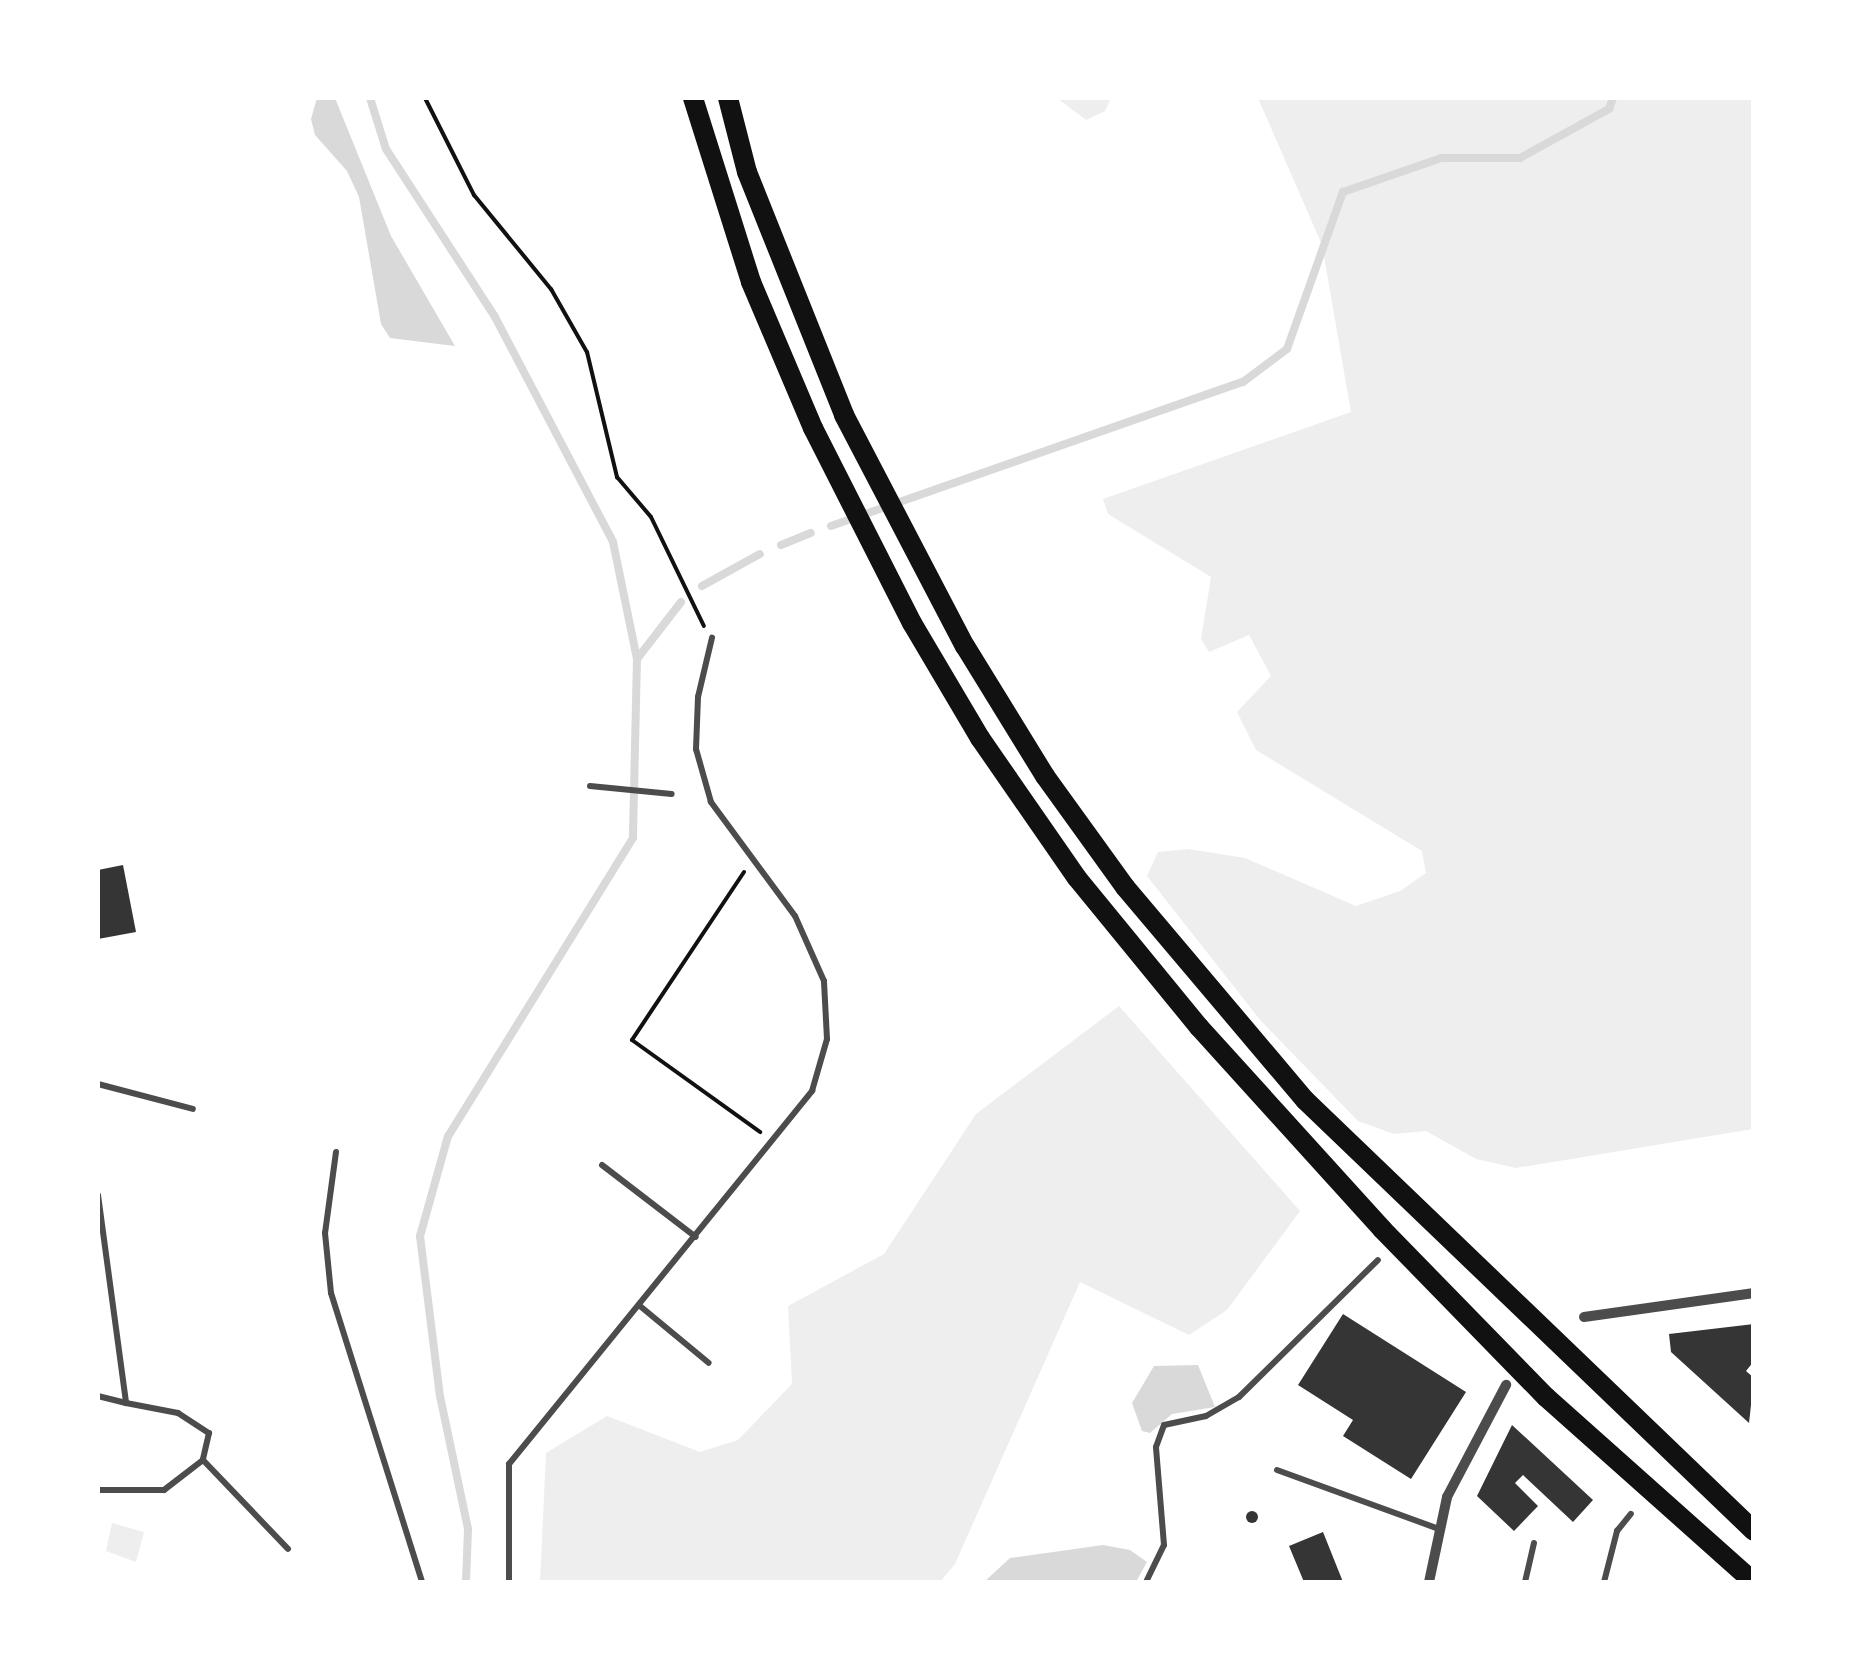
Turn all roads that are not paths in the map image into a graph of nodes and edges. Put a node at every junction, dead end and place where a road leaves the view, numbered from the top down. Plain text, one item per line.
1 (693, 98) edge
2 (728, 98) edge
3 (712, 638) road end
4 (590, 786) dead end
5 (672, 794) dead end
6 (98, 1084) edge
7 (193, 1109) dead end
8 (336, 1152) dead end
9 (602, 1164) dead end
10 (98, 1195) edge
11 (696, 1237) junction
12 (1378, 1260) dead end
13 (1754, 1293) edge
14 (640, 1306) junction
15 (1584, 1317) dead end
16 (709, 1363) dead end
17 (1506, 1386) dead end
18 (98, 1396) edge
19 (126, 1403) junction
20 (204, 1460) junction
21 (1277, 1470) dead end
22 (98, 1490) edge
23 (1631, 1514) dead end
24 (1440, 1529) junction
25 (1754, 1530) edge
26 (1534, 1543) dead end
27 (288, 1549) dead end
28 (422, 1582) edge
29 (509, 1582) edge
30 (1146, 1582) edge
31 (1429, 1582) edge
32 (1524, 1582) edge
33 (1604, 1582) edge
34 (1754, 1582) edge

1 - 34 main road
2 - 25 main road
3 - 11 lane
4 - 5 lane
6 - 7 lane
8 - 28 lane
9 - 11 lane
10 - 19 lane
11 - 14 lane
12 - 30 lane
13 - 15 street
14 - 16 lane
14 - 29 lane
17 - 24 street
18 - 19 lane
19 - 20 lane
20 - 22 lane
20 - 27 lane
21 - 24 lane
23 - 33 lane
24 - 31 street
26 - 32 lane

